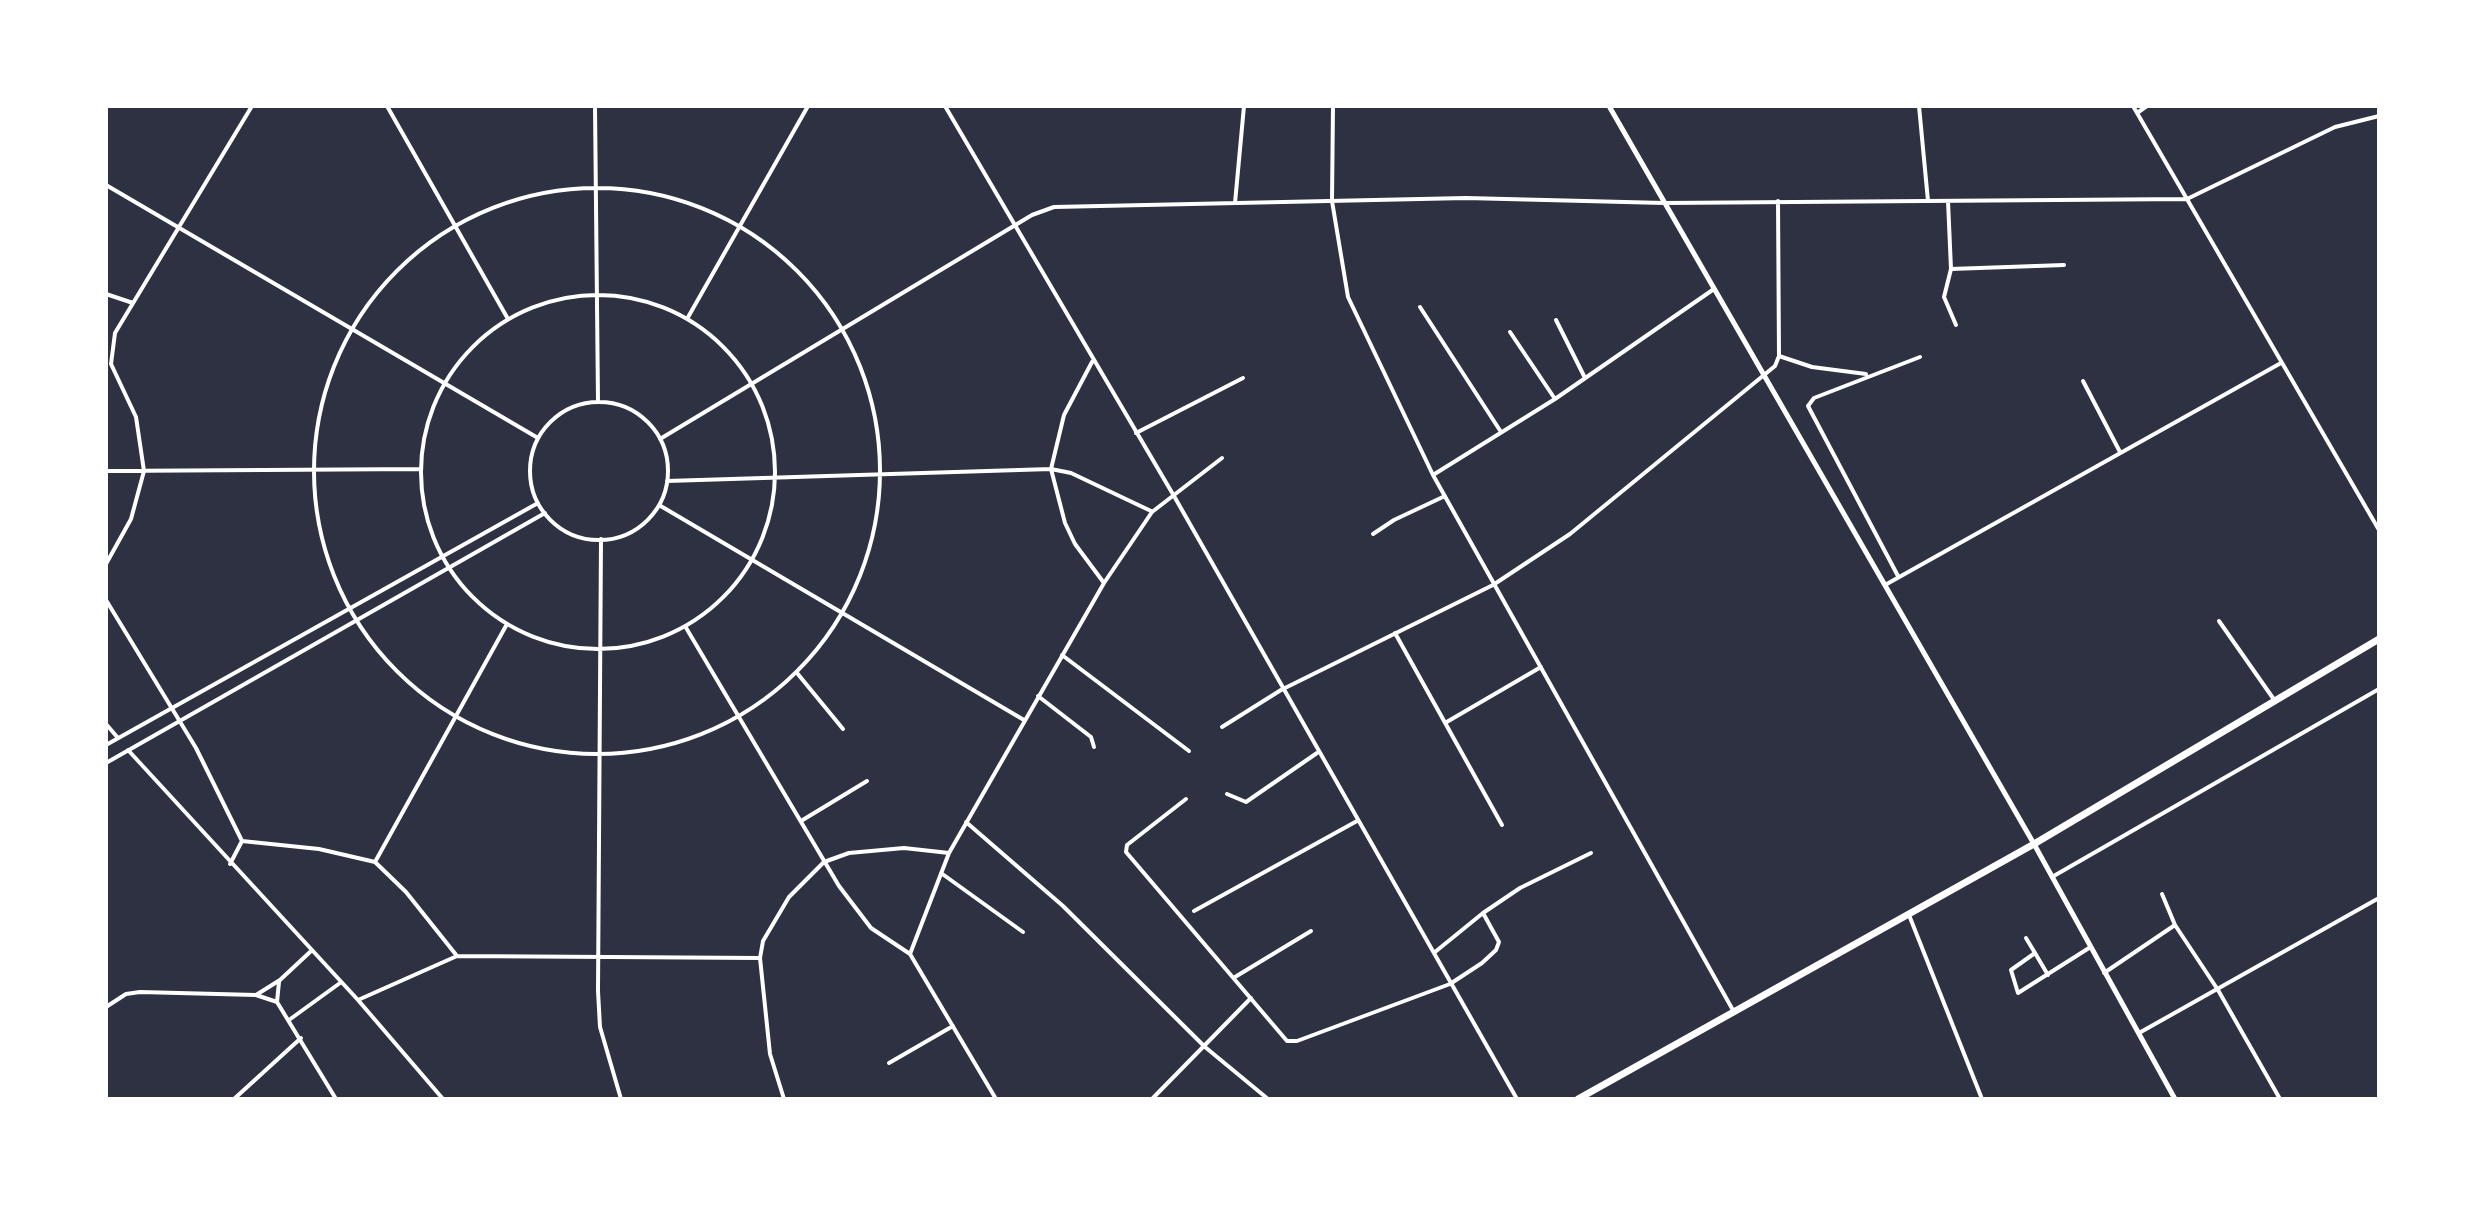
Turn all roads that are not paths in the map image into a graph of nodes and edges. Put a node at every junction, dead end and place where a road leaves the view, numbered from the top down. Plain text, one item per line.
1 (252, 106) edge
2 (387, 106) edge
3 (595, 106) edge
4 (808, 106) edge
5 (945, 106) edge
6 (1244, 106) edge
7 (1333, 106) edge
8 (1609, 106) edge
9 (1919, 106) edge
10 (2133, 106) edge
11 (2147, 106) edge
12 (2137, 113) junction
13 (2379, 116) edge
14 (106, 185) edge
15 (595, 188) junction
16 (2187, 199) junction
17 (1332, 201) junction
18 (1778, 201) junction
19 (1928, 201) junction
20 (1948, 201) junction
21 (1235, 203) junction
22 (1664, 203) junction
23 (1014, 226) junction
24 (455, 227) junction
25 (740, 227) junction
26 (178, 228) junction
27 (2064, 265) dead end
28 (1951, 269) junction
29 (1714, 289) junction
30 (106, 294) edge
31 (595, 295) junction
32 (133, 303) junction
33 (1420, 307) dead end
34 (508, 319) junction
35 (687, 319) junction
36 (1556, 320) dead end
37 (1956, 325) dead end
38 (352, 329) junction
39 (843, 329) junction
40 (1510, 332) dead end
41 (1779, 356) junction
42 (1920, 357) dead end
43 (1092, 362) junction
44 (2281, 363) junction
45 (1869, 374) junction
46 (1765, 376) junction
47 (1243, 378) dead end
48 (1585, 378) junction
49 (445, 381) junction
50 (2083, 381) dead end
51 (751, 384) junction
52 (1555, 399) junction
53 (598, 402) junction
54 (1501, 432) junction
55 (1136, 433) junction
56 (538, 438) junction
57 (660, 439) junction
58 (2120, 452) junction
59 (1222, 458) dead end
60 (313, 469) junction
61 (420, 469) junction
62 (1051, 469) junction
63 (106, 471) edge
64 (144, 471) junction
65 (882, 472) junction
66 (1433, 475) junction
67 (776, 476) junction
68 (667, 481) junction
69 (1174, 496) junction
70 (1445, 496) junction
71 (538, 503) junction
72 (659, 505) junction
73 (1152, 512) junction
74 (545, 513) junction
75 (2379, 530) edge
76 (1373, 534) dead end
77 (601, 539) junction
78 (441, 556) junction
79 (752, 560) junction
80 (106, 564) edge
81 (449, 569) junction
82 (1899, 577) junction
83 (1104, 583) junction
84 (1493, 585) junction
85 (1885, 585) junction
86 (106, 600) edge
87 (348, 608) junction
88 (843, 613) junction
89 (356, 620) junction
90 (2219, 621) dead end
91 (507, 624) junction
92 (685, 626) junction
93 (1395, 633) junction
94 (2379, 639) edge
95 (599, 649) junction
96 (1062, 655) junction
97 (1541, 667) junction
98 (797, 673) junction
99 (2379, 689) edge
100 (1281, 690) junction
101 (1038, 696) junction
102 (2276, 702) junction
103 (172, 708) junction
104 (741, 715) junction
105 (456, 716) junction
106 (180, 720) junction
107 (1024, 720) junction
108 (1445, 723) junction
109 (106, 724) edge
110 (1222, 727) dead end
111 (843, 729) dead end
112 (118, 738) junction
113 (106, 745) edge
114 (1094, 747) dead end
115 (128, 750) junction
116 (1189, 751) dead end
117 (1317, 753) junction
118 (600, 754) junction
119 (106, 763) edge
120 (867, 781) dead end
121 (1227, 794) dead end
122 (1186, 799) dead end
123 (801, 821) junction
124 (1357, 821) junction
125 (966, 822) junction
126 (1502, 825) dead end
127 (242, 841) junction
128 (2034, 844) junction
129 (949, 853) junction
130 (1591, 853) dead end
131 (375, 862) junction
132 (824, 862) junction
133 (230, 864) junction
134 (941, 873) junction
135 (2052, 877) junction
136 (2162, 894) dead end
137 (2379, 899) edge
138 (1194, 911) dead end
139 (1483, 913) junction
140 (1909, 914) junction
141 (2175, 925) junction
142 (1311, 931) dead end
143 (1023, 932) dead end
144 (2026, 938) dead end
145 (2089, 948) junction
146 (310, 952) junction
147 (1435, 952) junction
148 (2035, 953) junction
149 (910, 954) junction
150 (457, 956) junction
151 (760, 958) junction
152 (599, 959) junction
153 (2104, 973) junction
154 (2048, 975) junction
155 (1235, 977) junction
156 (280, 980) junction
157 (340, 983) junction
158 (1450, 984) junction
159 (2218, 990) junction
160 (256, 995) junction
161 (1251, 998) junction
162 (358, 1000) junction
163 (277, 1002) junction
164 (106, 1007) edge
165 (1734, 1012) junction
166 (289, 1020) junction
167 (953, 1026) junction
168 (2137, 1034) junction
169 (301, 1038) junction
170 (1205, 1047) junction
171 (889, 1063) dead end
172 (234, 1099) edge
173 (336, 1099) edge
174 (443, 1099) edge
175 (621, 1099) edge
176 (784, 1099) edge
177 (996, 1099) edge
178 (1152, 1099) edge
179 (1268, 1099) edge
180 (1517, 1099) edge
181 (1578, 1099) edge
182 (1982, 1099) edge
183 (2175, 1099) edge
184 (2280, 1099) edge

1 - 26 street
2 - 24 street
3 - 15 street
4 - 25 street
5 - 23 street
6 - 21 street
7 - 17 street
8 - 22 street
9 - 19 street
10 - 12 street
11 - 12 street
12 - 16 street
13 - 16 street
14 - 26 street
15 - 24 street
15 - 25 street
15 - 31 street
16 - 20 street
16 - 44 street
17 - 21 street
17 - 22 street
17 - 66 street
18 - 19 street
18 - 22 street
18 - 41 street
19 - 20 street
20 - 28 street
21 - 23 street
22 - 29 street
23 - 39 street
23 - 43 street
24 - 34 street
24 - 38 street
25 - 35 street
25 - 39 street
26 - 32 street
26 - 38 street
27 - 28 street
28 - 37 street
29 - 46 street
29 - 48 street
30 - 32 street
31 - 34 street
31 - 35 street
31 - 53 street
32 - 64 street
33 - 54 street
34 - 49 street
35 - 51 street
36 - 48 street
38 - 49 street
38 - 60 street
39 - 51 street
39 - 65 street
40 - 52 street
41 - 45 street
41 - 46 street
42 - 45 street
43 - 55 street
43 - 62 street
44 - 58 street
44 - 75 street
45 - 82 street
46 - 84 street
46 - 85 street
47 - 55 street
48 - 52 street
49 - 56 street
49 - 61 street
50 - 58 street
51 - 57 street
51 - 67 street
52 - 54 street
53 - 56 street
53 - 57 street
54 - 66 street
55 - 69 street
56 - 71 street
57 - 68 street
58 - 82 street
59 - 69 street
60 - 61 street
60 - 64 street
60 - 87 street
61 - 78 street
62 - 65 street
62 - 73 street
62 - 83 street
63 - 64 street
64 - 80 street
65 - 67 street
65 - 88 street
66 - 70 street
67 - 68 street
67 - 79 street
68 - 72 street
69 - 73 street
69 - 100 street
70 - 76 street
70 - 84 street
71 - 74 street
71 - 78 street
72 - 77 street
72 - 79 street
73 - 83 street
74 - 77 street
74 - 81 street
77 - 95 street
78 - 81 street
78 - 87 street
79 - 88 street
79 - 92 street
81 - 89 street
81 - 91 street
82 - 85 street
83 - 96 street
84 - 93 street
84 - 97 street
85 - 128 street
86 - 103 street
87 - 89 street
87 - 103 street
88 - 98 street
88 - 107 street
89 - 105 street
89 - 106 street
90 - 102 street
91 - 95 street
91 - 105 street
92 - 95 street
92 - 104 street
93 - 100 street
93 - 108 street
94 - 102 main road
95 - 118 street
96 - 101 street
96 - 116 street
97 - 108 street
97 - 165 street
98 - 104 street
98 - 111 street
99 - 135 street
100 - 110 street
100 - 117 street
101 - 107 street
101 - 114 street
102 - 128 main road
103 - 106 street
103 - 112 street
104 - 118 street
104 - 123 street
105 - 118 street
105 - 131 street
106 - 115 street
106 - 127 street
107 - 125 street
108 - 126 street
109 - 112 street
112 - 113 street
115 - 119 street
115 - 133 street
117 - 121 street
117 - 124 street
118 - 152 street
120 - 123 street
122 - 155 street
123 - 132 street
124 - 138 street
124 - 147 street
125 - 129 street
125 - 170 street
127 - 131 street
127 - 133 street
128 - 135 street
128 - 140 main road
129 - 132 street
129 - 134 street
130 - 139 street
131 - 150 street
132 - 149 street
132 - 151 street
133 - 146 street
134 - 143 street
134 - 149 street
135 - 145 street
136 - 141 street
137 - 159 street
139 - 147 street
139 - 158 street
140 - 165 main road
140 - 182 street
141 - 153 street
141 - 159 street
142 - 155 street
144 - 148 street
145 - 153 street
145 - 154 street
146 - 156 street
146 - 157 street
147 - 158 street
148 - 154 street
148 - 154 street
149 - 167 street
150 - 152 street
150 - 162 street
151 - 152 street
151 - 176 street
152 - 175 street
153 - 168 street
155 - 161 street
156 - 160 street
156 - 163 street
157 - 162 street
157 - 166 street
158 - 161 street
158 - 180 street
159 - 168 street
159 - 184 street
160 - 163 street
160 - 164 street
161 - 170 street
162 - 174 street
163 - 166 street
165 - 181 main road
166 - 169 street
167 - 171 street
167 - 177 street
168 - 183 street
169 - 172 street
169 - 173 street
170 - 178 street
170 - 179 street

